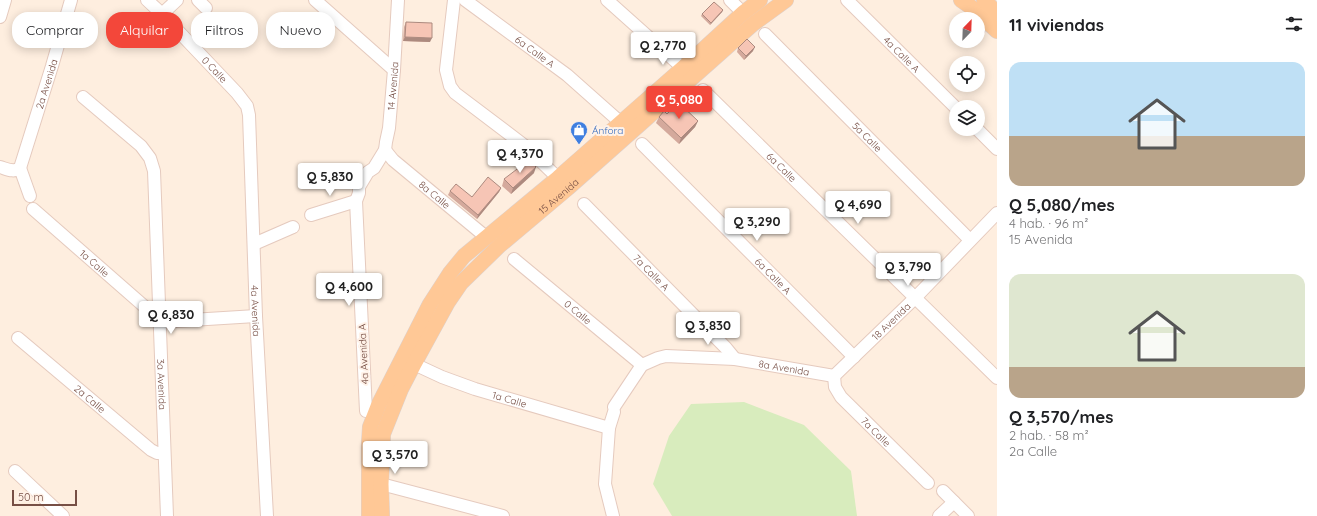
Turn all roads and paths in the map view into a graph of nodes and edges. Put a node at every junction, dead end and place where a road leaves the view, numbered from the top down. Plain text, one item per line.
1 (5, 0) edge
2 (71, 0) edge
3 (147, 0) edge
4 (177, 0) edge
5 (315, 0) edge
6 (398, 0) edge
7 (454, 0) edge
8 (465, 0) edge
9 (607, 0) edge
10 (730, 0) edge
11 (760, 0) edge
12 (786, 0) edge
13 (847, 0) edge
14 (961, 0) edge
15 (984, 0) edge
16 (160, 12) edge
17 (164, 12) edge
18 (743, 13) junction
19 (997, 13) edge
20 (0, 17) edge
21 (997, 32) edge
22 (765, 34) dead end
23 (183, 36) edge
24 (684, 68) junction
25 (394, 70) junction
26 (703, 90) dead end
27 (83, 97) dead end
28 (949, 101) edge
29 (247, 106) joint
30 (620, 122) junction
31 (984, 136) edge
32 (642, 144) dead end
33 (525, 146) dead end
34 (997, 149) edge
35 (385, 150) junction
36 (534, 155) dead end
37 (0, 167) edge
38 (20, 168) junction
39 (558, 178) junction
40 (30, 196) dead end
41 (358, 197) junction
42 (584, 204) dead end
43 (33, 209) dead end
44 (997, 214) edge
45 (311, 215) dead end
46 (293, 227) dead end
47 (486, 237) junction
48 (970, 240) junction
49 (254, 244) junction
50 (514, 259) dead end
51 (915, 298) junction
52 (256, 316) junction
53 (159, 318) junction
54 (18, 338) dead end
55 (854, 357) junction
56 (735, 359) junction
57 (414, 364) junction
58 (642, 365) junction
59 (834, 376) junction
60 (997, 378) edge
61 (366, 411) dead end
62 (609, 428) junction
63 (376, 431) junction
64 (164, 453) junction
65 (15, 471) dead end
66 (928, 483) dead end
67 (381, 484) junction
68 (943, 491) dead end
69 (954, 502) junction
70 (63, 516) edge
71 (167, 516) edge
72 (267, 516) edge
73 (369, 516) edge
74 (382, 516) edge
75 (503, 516) edge
76 (613, 516) edge
77 (939, 516) edge
78 (968, 516) edge

1 - 20 street
2 - 38 street, 2a Avenida
3 - 16 street, 0 Calle
4 - 17 street
5 - 25 street
6 - 25 street, 14 Avenida
7 - 33 street
8 - 30 street, 6a Calle A
9 - 24 street
10 - 18 street
11 - 18 main road, 15 Avenida
12 - 57 main road, 15 Avenida
13 - 28 street, 4a Calle A
14 - 21 main road
15 - 19 main road
18 - 24 main road, 15 Avenida
22 - 48 street, 5a Calle
23 - 29 street, 0 Calle
24 - 30 main road, 15 Avenida
25 - 35 street, 14 Avenida
26 - 51 street, 6a Calle
27 - 53 street, 3a Avenida
29 - 49 street, 4a Avenida
30 - 39 main road, 15 Avenida
31 - 34 street
32 - 55 street, 6a Calle A
35 - 41 street, 14 Avenida
35 - 47 street, 8a Calle
36 - 39 street
37 - 38 street
38 - 40 street
39 - 47 main road, 15 Avenida
41 - 45 street
41 - 61 street, 4a Avenida A
42 - 56 street, 7a Calle A
43 - 53 street, 1a Calle
44 - 48 street, 18 Avenida
46 - 49 street
47 - 63 main road, 15 Avenida
48 - 51 street, 18 Avenida
49 - 52 street, 4a Avenida
50 - 58 street, 0 Calle
51 - 55 street, 18 Avenida
51 - 60 street, 6a Calle
52 - 53 street
52 - 72 street, 4a Avenida
53 - 64 street, 3a Avenida
54 - 64 street, 2a Calle
55 - 59 street, 18 Avenida
56 - 58 street, 8a Avenida
56 - 59 street, 8a Avenida
57 - 62 street, 1a Calle
57 - 63 main road, 15 Avenida
58 - 62 street
59 - 66 street, 7a Calle
62 - 76 street
63 - 67 main road
63 - 73 main road
64 - 71 street, 3a Avenida
65 - 70 street
67 - 74 main road
67 - 75 street
68 - 69 street
69 - 77 street
69 - 78 street

